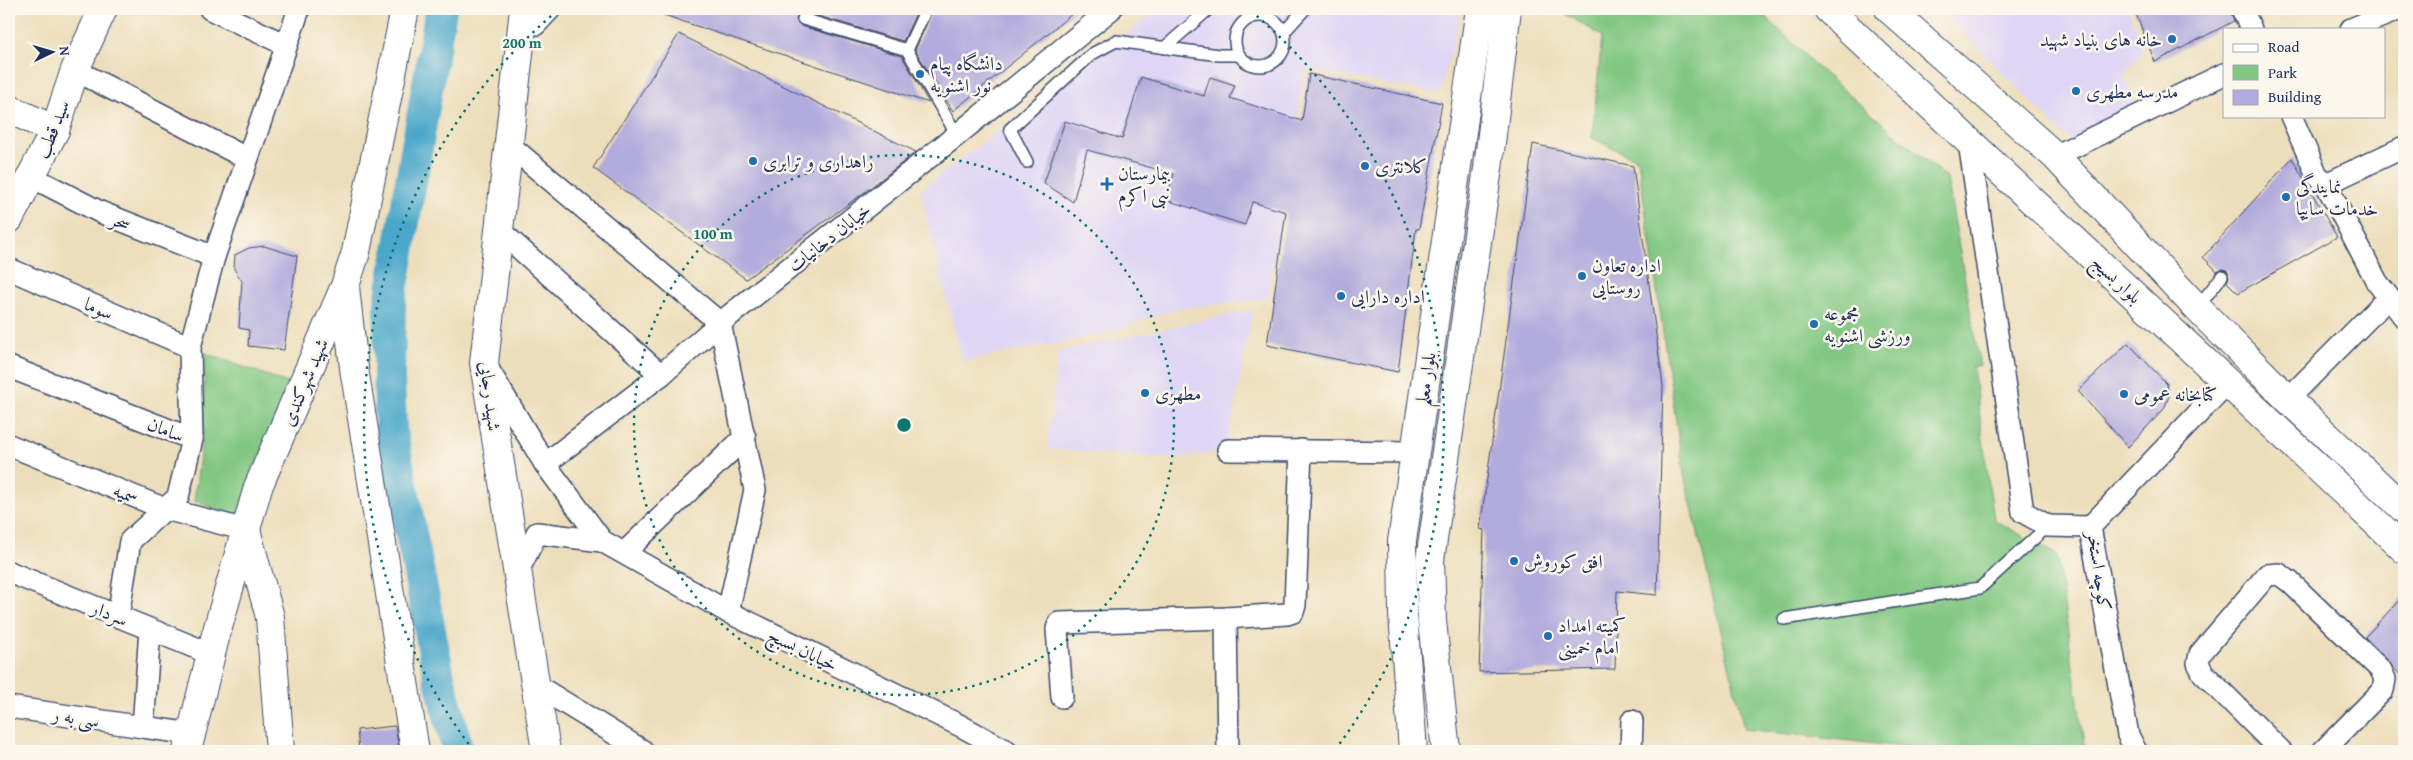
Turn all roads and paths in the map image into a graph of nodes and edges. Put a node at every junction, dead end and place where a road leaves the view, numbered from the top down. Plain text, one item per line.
1 (103, 9) edge
2 (210, 9) edge
3 (299, 9) edge
4 (405, 9) edge
5 (550, 9) edge
6 (926, 9) edge
7 (1111, 9) edge
8 (1209, 9) edge
9 (1305, 9) edge
10 (1480, 9) edge
11 (1507, 9) edge
12 (1828, 9) edge
13 (1889, 9) edge
14 (2242, 9) edge
15 (2400, 9) edge
16 (1270, 12) edge
17 (523, 14) edge
18 (803, 19) dead end
19 (2251, 28) edge
20 (2353, 28) edge
21 (1284, 32) junction
22 (286, 45) junction
23 (1164, 48) junction
24 (907, 50) junction
25 (1239, 55) junction
26 (75, 70) junction
27 (2223, 74) edge
28 (9, 109) edge
29 (2292, 118) edge
30 (55, 130) junction
31 (958, 135) junction
32 (1969, 142) junction
33 (508, 144) junction
34 (2404, 147) edge
35 (2055, 156) junction
36 (246, 158) junction
37 (1027, 162) dead end
38 (2326, 184) junction
39 (21, 189) edge
40 (9, 219) edge
41 (499, 230) junction
42 (214, 257) junction
43 (9, 269) edge
44 (2222, 276) dead end
45 (345, 286) junction
46 (2388, 298) junction
47 (2197, 308) junction
48 (2404, 317) edge
49 (720, 324) junction
50 (190, 347) junction
51 (484, 363) junction
52 (9, 367) edge
53 (661, 375) junction
54 (2228, 382) junction
55 (2288, 399) junction
56 (745, 438) junction
57 (192, 439) junction
58 (9, 445) edge
59 (1228, 450) dead end
60 (1301, 450) junction
61 (1414, 452) junction
62 (545, 464) junction
63 (165, 509) junction
64 (2404, 509) edge
65 (2048, 526) junction
66 (2090, 528) junction
67 (246, 530) junction
68 (602, 541) junction
69 (2404, 550) edge
70 (625, 552) junction
71 (518, 571) junction
72 (9, 572) edge
73 (728, 612) junction
74 (118, 616) junction
75 (1226, 618) junction
76 (1784, 619) dead end
77 (150, 630) junction
78 (211, 654) junction
79 (534, 684) junction
80 (1062, 697) dead end
81 (9, 707) edge
82 (1632, 721) dead end
83 (143, 728) junction
84 (190, 742) edge
85 (280, 751) edge
86 (415, 751) edge
87 (546, 751) edge
88 (643, 751) edge
89 (1007, 751) edge
90 (1228, 751) edge
91 (1413, 751) edge
92 (1446, 751) edge
93 (1631, 751) edge
94 (2136, 751) edge
95 (2281, 751) edge
96 (2323, 751) edge

1 - 26 main road, سید قطب
2 - 22 street
3 - 22 street
4 - 45 main road, شهید شهرکندی
5 - 17 street
6 - 24 lane
7 - 31 street, خیابان دخانیات
8 - 23 lane
9 - 21 lane
10 - 61 main road, بلوار معلم
11 - 92 main road, بلوار معلم
12 - 32 main road, بلوار بسیج
13 - 35 main road, بلوار بسیج
14 - 19 street
15 - 20 street
16 - 21 lane
16 - 25 lane
17 - 33 main road, شهید رجایی
18 - 24 lane
21 - 25 lane
22 - 36 street
23 - 25 lane
23 - 37 lane
24 - 31 lane
26 - 30 main road, سید قطب
26 - 36 street
27 - 35 street
28 - 30 main road
29 - 38 street
30 - 39 main road, سید قطب
31 - 49 street, خیابان دخانیات
32 - 54 main road, بلوار بسیج
32 - 65 street
33 - 41 main road, شهید رجایی
33 - 49 street
34 - 38 street
35 - 47 main road, بلوار بسیج
36 - 42 street
38 - 46 street
39 - 40 main road, سید قطب
39 - 42 street, سحر
41 - 51 main road, شهید رجایی
41 - 53 street
42 - 50 street
43 - 50 street, سوما
44 - 47 lane
45 - 67 main road, شهید شهرکندی
45 - 86 main road
46 - 48 street
46 - 55 street
47 - 55 main road, بلوار بسیج
49 - 53 street, خیابان دخانیات
49 - 56 street
50 - 57 street
51 - 62 street
51 - 71 main road, شهید رجایی
52 - 57 street, سامان
53 - 62 street, خیابان دخانیات
54 - 66 street, کوچه استخر
54 - 69 main road, بلوار بسیج
55 - 64 main road, بلوار بسیج
56 - 70 street
56 - 73 street
57 - 63 street, سامان
58 - 63 street, سمیه
59 - 60 street
60 - 61 street
60 - 75 street
61 - 91 main road, بلوار معلم
62 - 68 street
63 - 67 street, سمیه
63 - 74 street, سامان
65 - 66 street
65 - 76 lane
66 - 94 street, کوچه استخر
67 - 78 main road, شهید شهرکندی
67 - 85 main road
68 - 70 street, خیابان بسبچ
68 - 71 street
70 - 73 street, خیابان بسبچ
71 - 79 main road, شهید رجایی
72 - 74 street, سردار
73 - 89 street, خیابان بسبچ
74 - 77 street, سردار
75 - 80 street
75 - 90 street
77 - 78 street, سردار
77 - 83 street
78 - 84 main road, شهید شهرکندی
79 - 87 main road, شهید رجایی
79 - 88 street
81 - 83 street, سی به ر
82 - 93 street
83 - 84 street, سی به ر
95 - 96 street

